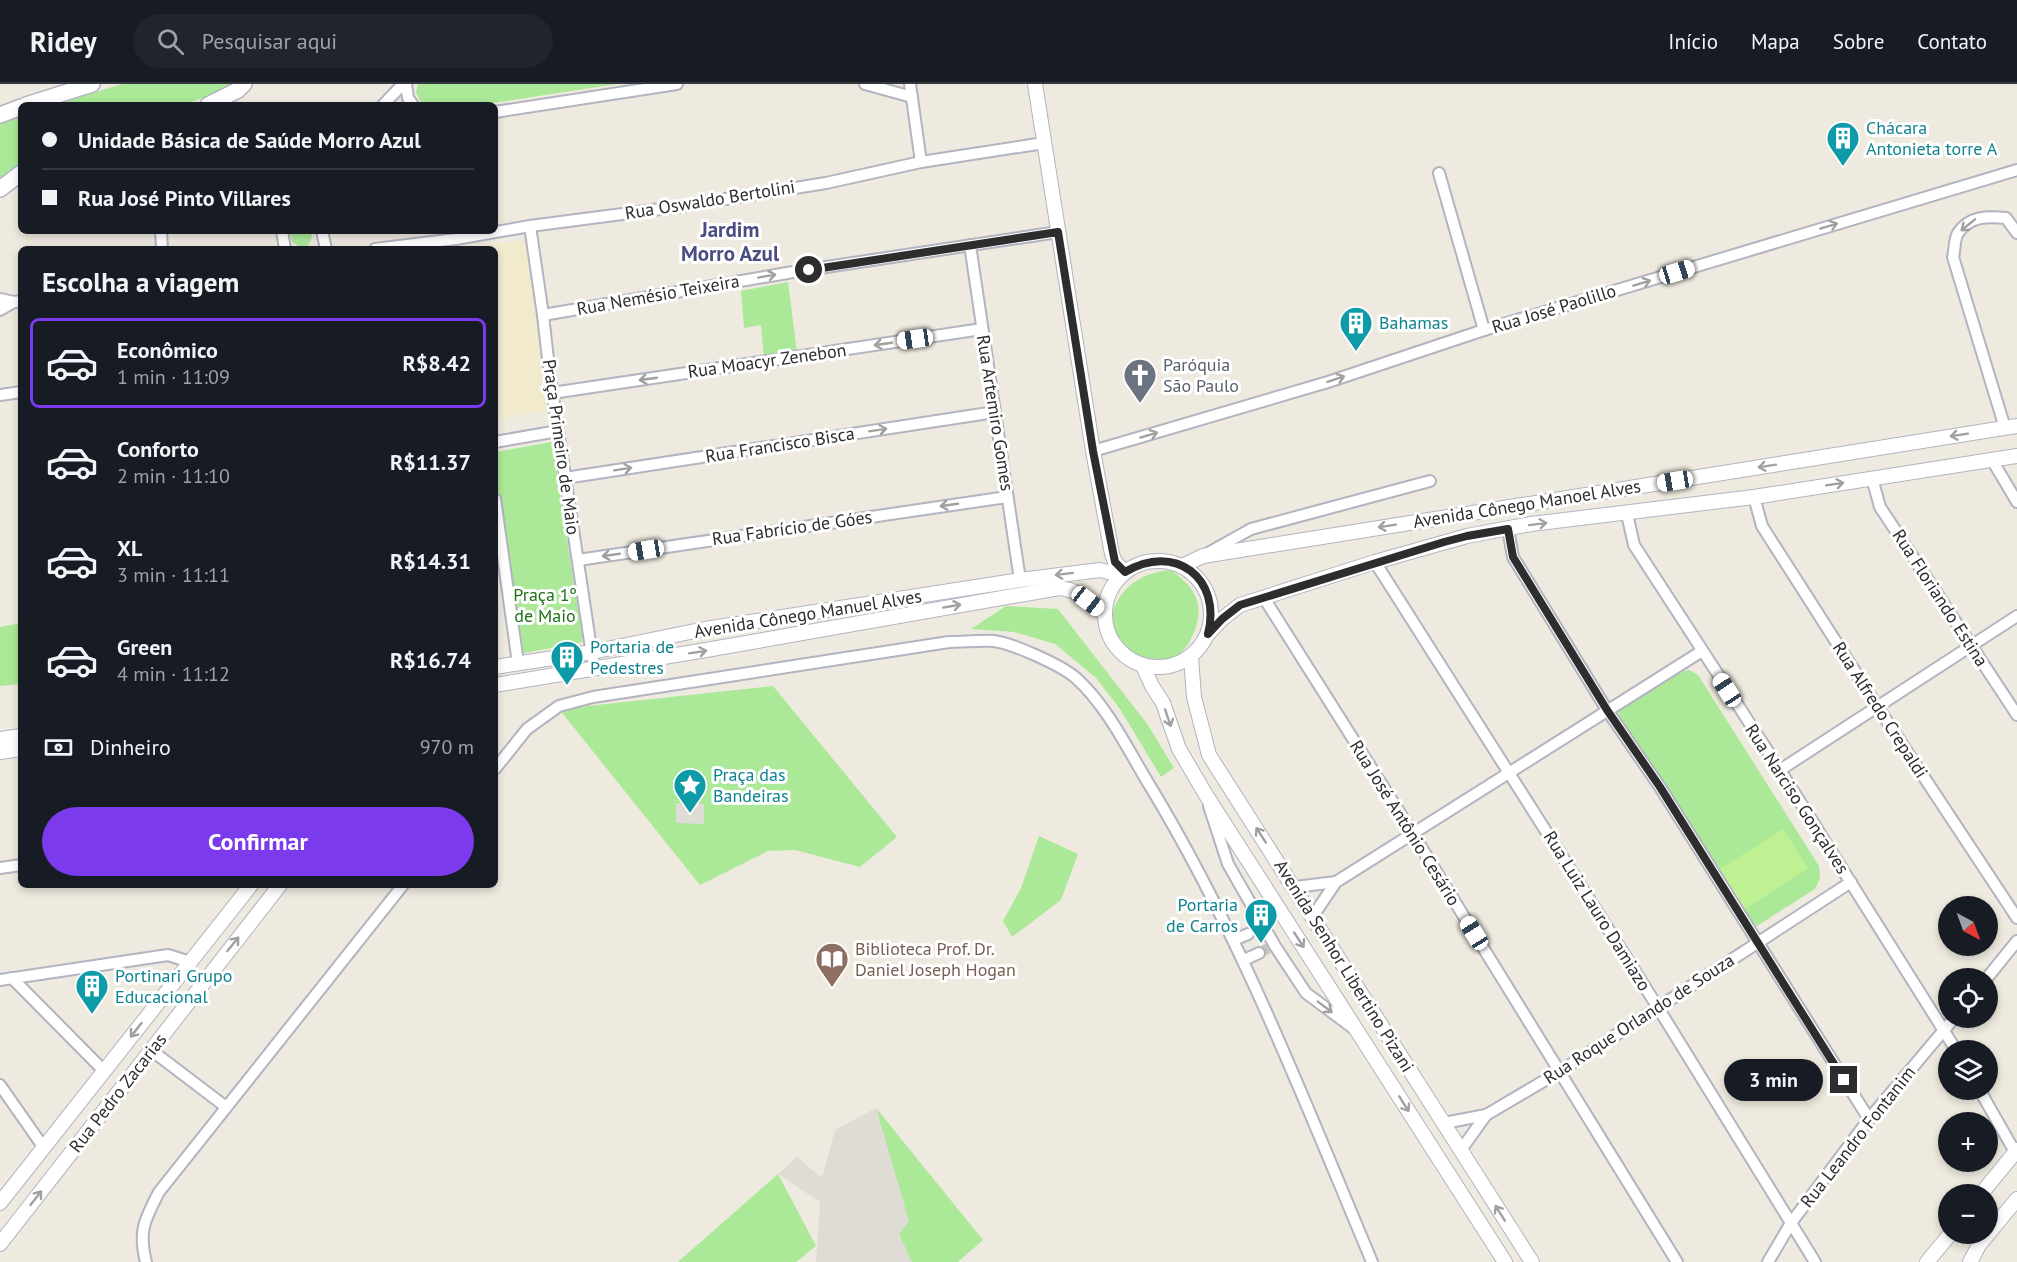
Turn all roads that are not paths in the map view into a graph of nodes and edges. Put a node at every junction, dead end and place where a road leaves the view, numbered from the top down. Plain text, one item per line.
1 (92, 84) edge
2 (405, 84) edge
3 (677, 84) edge
4 (865, 84) edge
5 (910, 84) edge
6 (1036, 84) edge
7 (241, 86) edge
8 (912, 97) junction
9 (35, 102) edge
10 (213, 102) edge
11 (386, 102) edge
12 (411, 102) edge
13 (18, 108) edge
14 (498, 112) edge
15 (0, 115) edge
16 (1044, 143) junction
17 (921, 162) junction
18 (2017, 170) edge
19 (1439, 173) dead end
20 (18, 175) edge
21 (0, 189) edge
22 (530, 226) junction
23 (1058, 232) junction
24 (2017, 233) edge
25 (498, 234) edge
26 (498, 234) edge
27 (457, 244) edge
28 (424, 246) edge
29 (970, 246) junction
30 (0, 299) edge
31 (17, 302) edge
32 (0, 310) edge
33 (543, 315) junction
34 (982, 329) junction
35 (1484, 330) junction
36 (18, 392) edge
37 (552, 393) junction
38 (0, 395) edge
39 (994, 412) junction
40 (2011, 427) edge
41 (558, 431) junction
42 (498, 441) edge
43 (1093, 451) junction
44 (2017, 456) edge
45 (1992, 460) junction
46 (565, 478) junction
47 (1872, 478) junction
48 (1430, 481) dead end
49 (1007, 497) junction
50 (1754, 497) junction
51 (2017, 502) edge
52 (1627, 514) junction
53 (1508, 529) junction
54 (498, 545) edge
55 (1203, 556) junction
56 (578, 560) junction
57 (1375, 562) junction
58 (1182, 566) junction
59 (1123, 574) junction
60 (500, 576) edge
61 (1020, 580) junction
62 (1264, 598) junction
63 (1105, 614) junction
64 (2017, 616) edge
65 (1208, 634) junction
66 (1971, 645) junction
67 (1702, 651) junction
68 (592, 652) junction
69 (1191, 657) junction
70 (518, 663) junction
71 (498, 666) edge
72 (1143, 666) junction
73 (594, 668) junction
74 (498, 682) edge
75 (498, 683) edge
76 (1877, 706) junction
77 (1607, 710) junction
78 (2017, 715) edge
79 (18, 736) edge
80 (0, 739) edge
81 (18, 749) edge
82 (0, 752) edge
83 (498, 765) edge
84 (1780, 770) junction
85 (1510, 774) junction
86 (1206, 795) junction
87 (1413, 834) junction
88 (18, 865) edge
89 (0, 868) edge
90 (1336, 882) junction
91 (1851, 882) junction
92 (1295, 887) junction
93 (248, 888) edge
94 (278, 888) edge
95 (401, 888) edge
96 (1313, 916) junction
97 (2017, 918) edge
98 (1248, 934) tunnel mouth
99 (1234, 940) junction
100 (2017, 941) edge
101 (1758, 943) junction
102 (1258, 953) tunnel mouth
103 (1244, 960) junction
104 (189, 963) junction
105 (1995, 968) edge
106 (12, 978) junction
107 (0, 980) edge
108 (1657, 1006) junction
109 (1945, 1030) junction
110 (1360, 1034) junction
111 (1950, 1040) edge
112 (151, 1050) junction
113 (104, 1071) junction
114 (1559, 1072) junction
115 (0, 1085) edge
116 (1986, 1100) edge
117 (226, 1107) junction
118 (1486, 1115) junction
119 (1869, 1119) junction
120 (1444, 1123) junction
121 (44, 1148) junction
122 (1461, 1150) junction
123 (2016, 1151) edge
124 (1989, 1184) edge
125 (2017, 1200) edge
126 (0, 1203) edge
127 (1791, 1223) junction
128 (0, 1244) edge
129 (1942, 1244) edge
130 (146, 1262) edge
131 (1372, 1262) edge
132 (1505, 1262) edge
133 (1532, 1262) edge
134 (1677, 1262) edge
135 (1768, 1262) edge
136 (1815, 1262) edge
137 (1927, 1262) edge
138 (1970, 1262) edge

1 - 9 main road
2 - 11 street
2 - 12 street
3 - 14 street
4 - 8 street
5 - 8 street
6 - 16 street
7 - 10 main road
8 - 17 street
13 - 15 main road
16 - 17 street, Rua Oswaldo Bertolini
16 - 23 street
17 - 22 street, Rua Oswaldo Bertolini
35 -> 18 street, Rua José Paolillo
19 - 35 street
20 - 21 main road
22 - 26 street, Rua Oswaldo Bertolini
22 - 33 street, Praça Primeiro de Maio
23 - 29 street, Rua Nemésio Teixeira
23 - 43 street
24 -> 40 street
25 - 27 street, Rua Oswaldo Bertolini
27 - 28 street, Rua Oswaldo Bertolini
33 -> 29 street, Rua Nemésio Teixeira
29 - 34 street, Rua Artemiro Gomes
30 - 31 street
31 - 32 street
33 - 37 street, Praça Primeiro de Maio
34 -> 37 street, Rua Moacyr Zenebon
34 - 39 street, Rua Artemiro Gomes
43 -> 35 street, Rua José Paolillo
36 - 38 street
37 - 41 street, Praça Primeiro de Maio
46 -> 39 street, Rua Francisco Bisca
39 - 49 street, Rua Artemiro Gomes
40 -> 55 street, Avenida Cônego Manoel Alves
41 - 42 street
41 - 46 street, Praça Primeiro de Maio
43 - 59 street
44 - 45 street, Avenida Cônego Manoel Alves
45 - 47 street, Avenida Cônego Manoel Alves
45 - 51 street
46 - 56 street, Praça Primeiro de Maio
50 -> 47 street, Avenida Cônego Manoel Alves
47 - 66 street, Rua Floriando Estina
48 - 55 street
49 -> 56 street, Rua Fabrício de Góes
49 - 61 street, Rua Artemiro Gomes
50 - 52 street, Avenida Cônego Manoel Alves
50 - 76 street, Rua Alfredo Crepaldi
53 -> 52 street, Avenida Cônego Manoel Alves
52 - 67 street, Rua Narciso Gonçalves
53 - 57 street, Avenida Cônego Manoel Alves
53 - 77 street
54 - 60 street
55 - 58 street, Avenida Cônego Manoel Alves
56 - 68 street, Praça Primeiro de Maio
57 - 62 street, Avenida Cônego Manoel Alves
57 - 85 street, Rua Luiz Lauro Damiazo
58 - 59 street
58 - 65 street
59 -> 61 street, Avenida Cônego Manuel Alves
59 - 63 street
60 - 70 street
61 - 68 street, Avenida Cônego Manuel Alves
62 - 65 street, Avenida Cônego Manoel Alves
62 - 87 street, Rua José Antônio Cesário
63 - 72 street
73 -> 63 street, Avenida Cônego Manuel Alves
64 - 66 street
65 - 69 street
66 - 76 street
66 - 78 street, Rua Floriando Estina
67 - 77 street
67 - 84 street, Rua Narciso Gonçalves
68 - 70 street, Avenida Cônego Manuel Alves
68 - 73 street, Praça Primeiro de Maio
69 - 72 street
92 -> 69 street, Avenida Senhor Libertino Pizani
70 - 71 street, Avenida Cônego Manuel Alves
70 - 74 street
72 -> 86 street, Avenida Senhor Libertino Pizani
73 - 75 street, Avenida Cônego Manuel Alves
76 - 84 street
76 - 97 street, Rua Alfredo Crepaldi
77 - 85 street
77 - 101 street
79 - 80 street
81 - 82 street
83 - 99 street
84 - 91 street, Rua Narciso Gonçalves
85 - 87 street
85 - 108 street, Rua Luiz Lauro Damiazo
86 -> 110 street, Avenida Senhor Libertino Pizani
86 -> 110 street
87 - 90 street
87 - 114 street, Rua José Antônio Cesário
88 - 89 street
90 - 92 street
90 - 96 street
91 - 101 street, Rua Roque Orlando de Souza
91 - 109 street, Rua Narciso Gonçalves
92 - 96 street, Avenida Senhor Libertino Pizani
93 - 104 street, Rua Pedro Zacarias
112 -> 94 street, Rua Pedro Zacarias
95 - 117 street
96 - 120 street, Avenida Senhor Libertino Pizani
98 - 99 street
99 - 103 street
100 - 105 street
101 - 108 street, Rua Roque Orlando de Souza
101 - 119 street
102 - 103 street
103 - 131 street
104 - 106 street
104 -> 113 street, Rua Pedro Zacarias
106 - 107 street
106 - 113 street
108 - 114 street, Rua Roque Orlando de Souza
108 - 127 street, Rua Luiz Lauro Damiazo
109 - 111 street, Rua Narciso Gonçalves
109 - 119 street, Rua Leandro Fontanim
110 -> 132 street, Avenida Senhor Libertino Pizani
112 - 117 street
128 -> 112 street, Rua Pedro Zacarias
113 - 121 street, Rua Pedro Zacarias
114 - 118 street, Rua Roque Orlando de Souza
114 - 134 street, Rua José Antônio Cesário
115 - 121 street
116 - 123 street
117 - 130 street
118 - 120 street, Rua Roque Orlando de Souza
118 - 122 street, Rua Roque Orlando de Souza
119 - 127 street, Rua Leandro Fontanim
120 - 122 street, Avenida Senhor Libertino Pizani
121 - 126 street, Rua Pedro Zacarias
133 -> 122 street, Avenida Senhor Libertino Pizani
123 - 124 street
125 - 138 street
127 - 135 street, Rua Leandro Fontanim
127 - 136 street, Rua Luiz Lauro Damiazo
129 - 137 street

